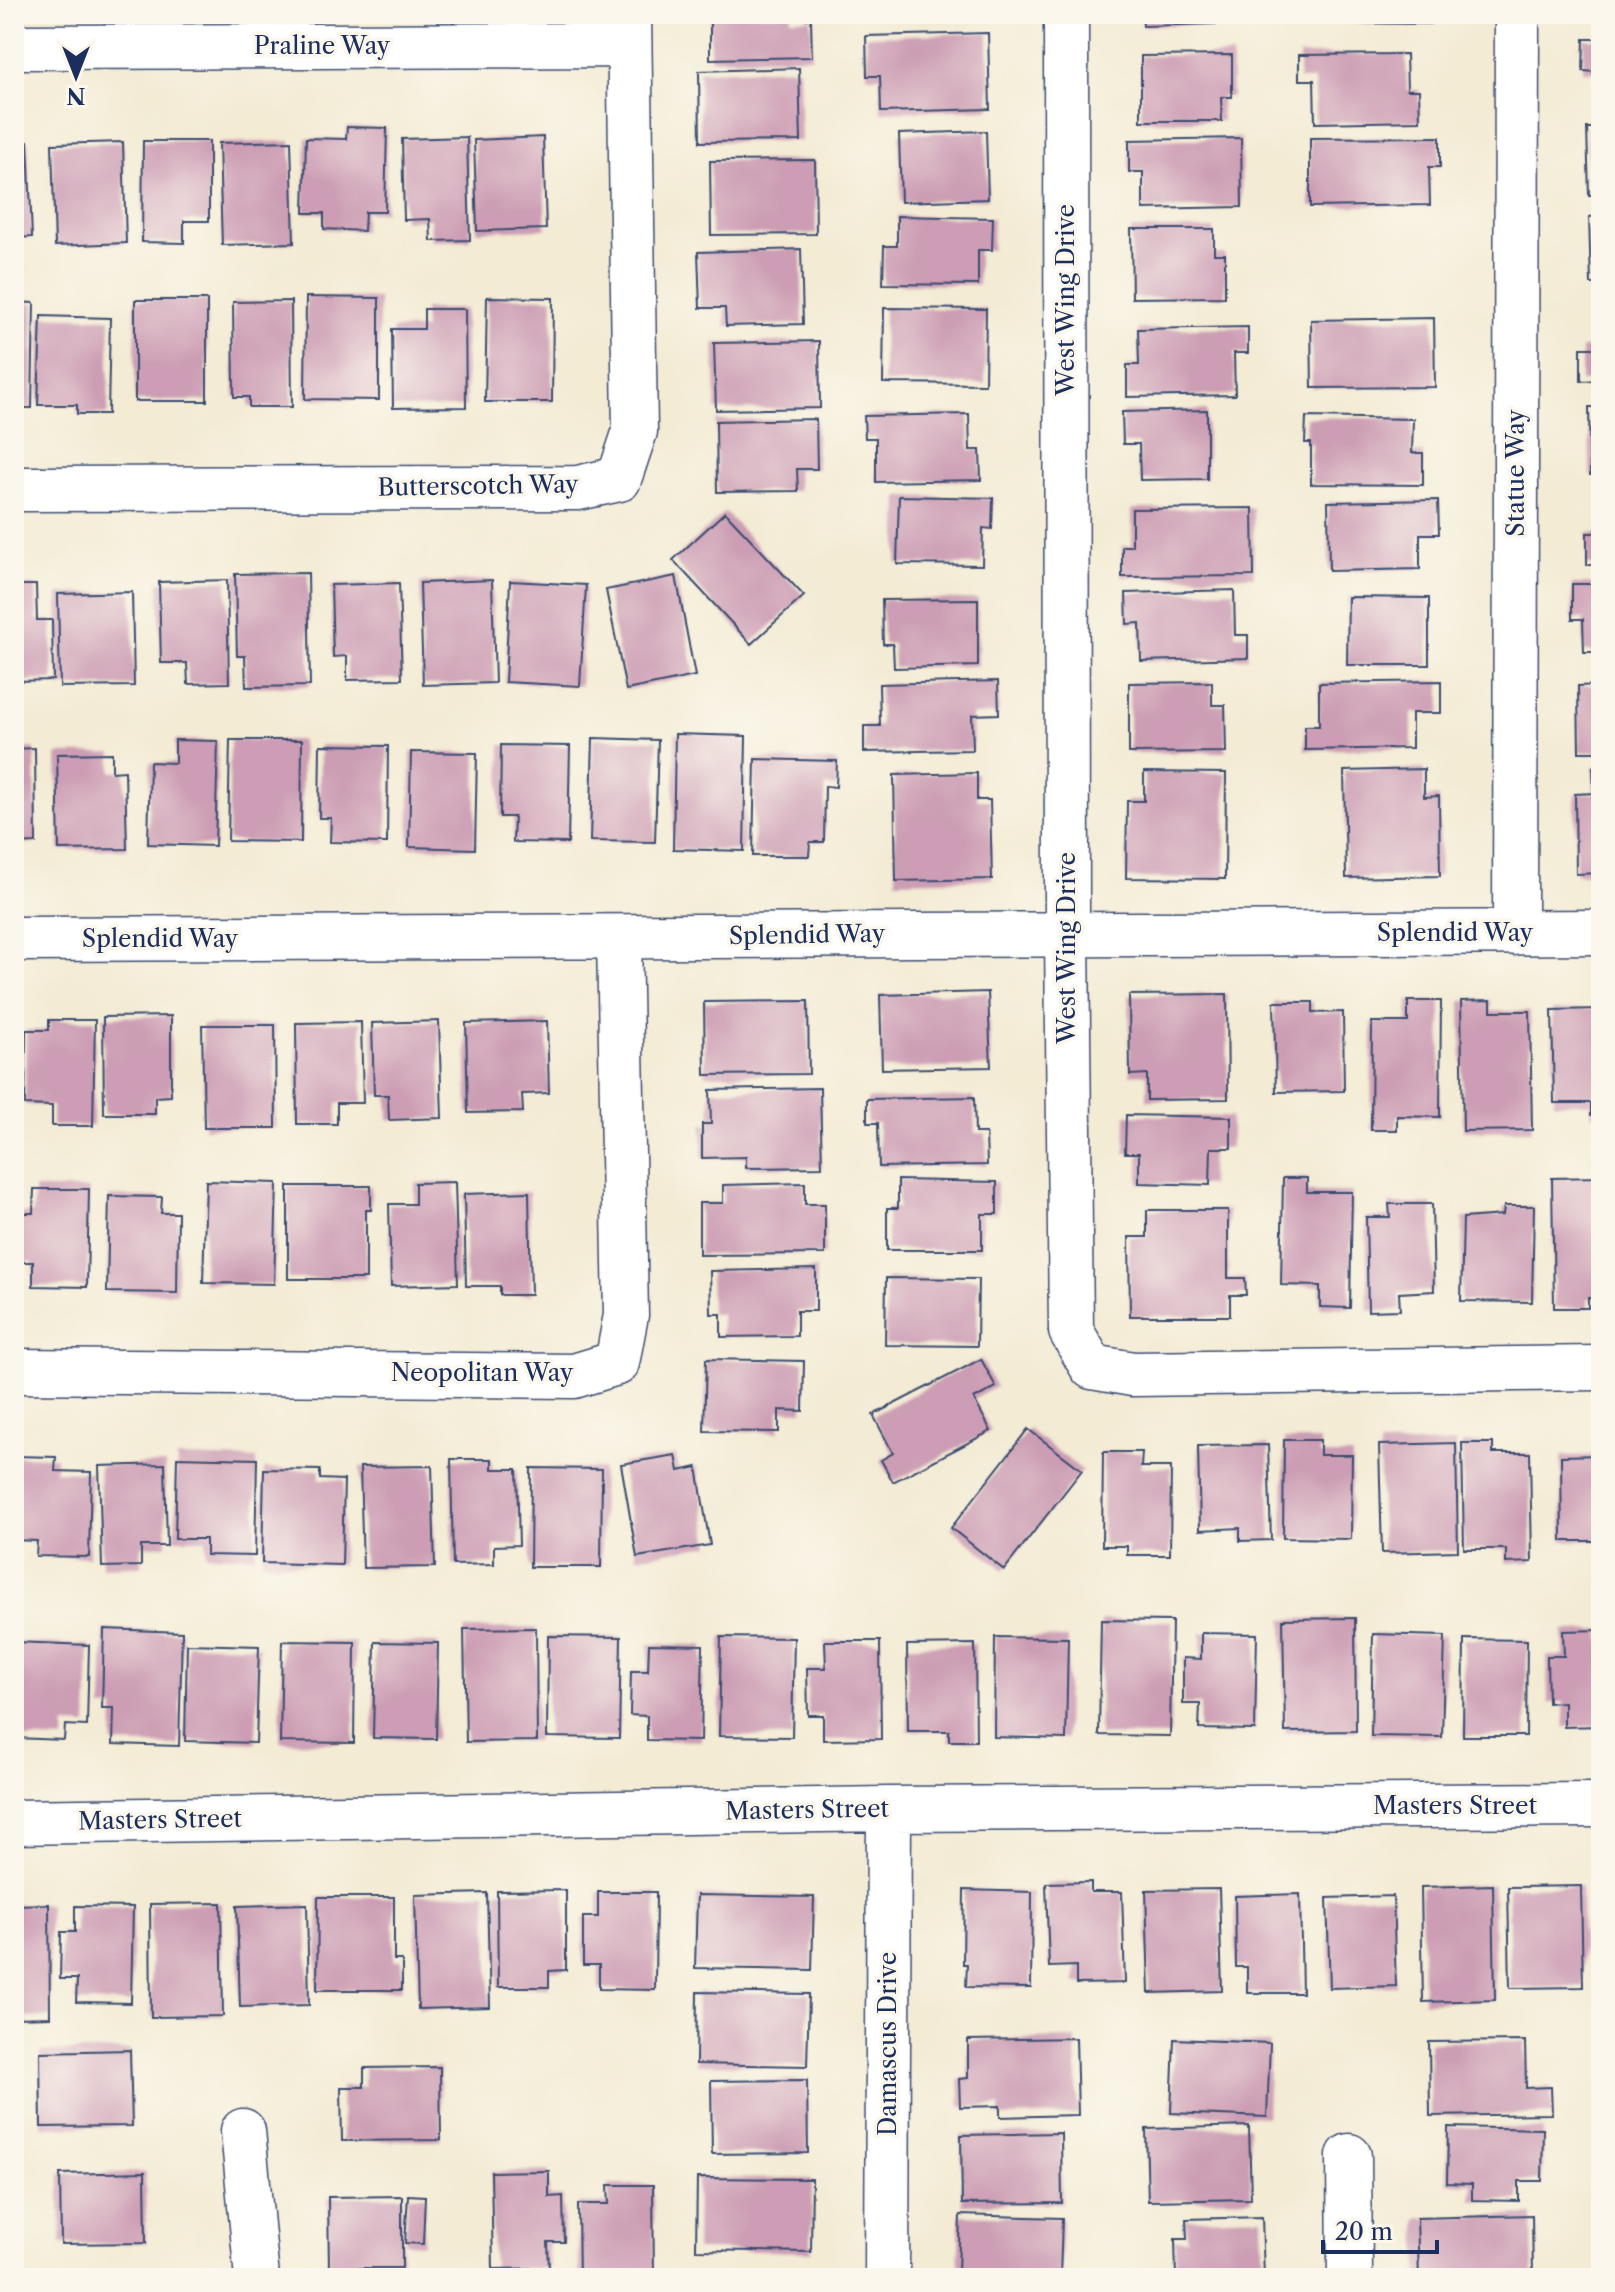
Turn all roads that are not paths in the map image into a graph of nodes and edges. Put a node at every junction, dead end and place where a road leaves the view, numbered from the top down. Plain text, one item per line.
1 (1066, 14) edge
2 (1517, 14) edge
3 (629, 29) edge
4 (32, 36) edge
5 (14, 489) edge
6 (1601, 932) edge
7 (1067, 933) junction
8 (1515, 933) junction
9 (619, 937) junction
10 (14, 939) edge
11 (1601, 1368) edge
12 (14, 1371) edge
13 (1601, 1805) edge
14 (889, 1809) junction
15 (14, 1822) edge
16 (243, 2131) dead end
17 (1349, 2156) dead end
18 (257, 2278) edge
19 (887, 2278) edge
20 (1350, 2278) edge

1 - 7 street, West Wing Drive
2 - 8 street, Statue Way
3 - 4 street, Praline Way
3 - 5 street, Butterscotch Way
6 - 8 street, Splendid Way
7 - 8 street, Splendid Way
7 - 9 street, Splendid Way
7 - 11 street, West Wing Drive
9 - 10 street, Splendid Way
9 - 12 street, Neopolitan Way
13 - 14 street, Masters Street
14 - 15 street, Masters Street
14 - 19 street, Damascus Drive
16 - 18 street
17 - 20 street

